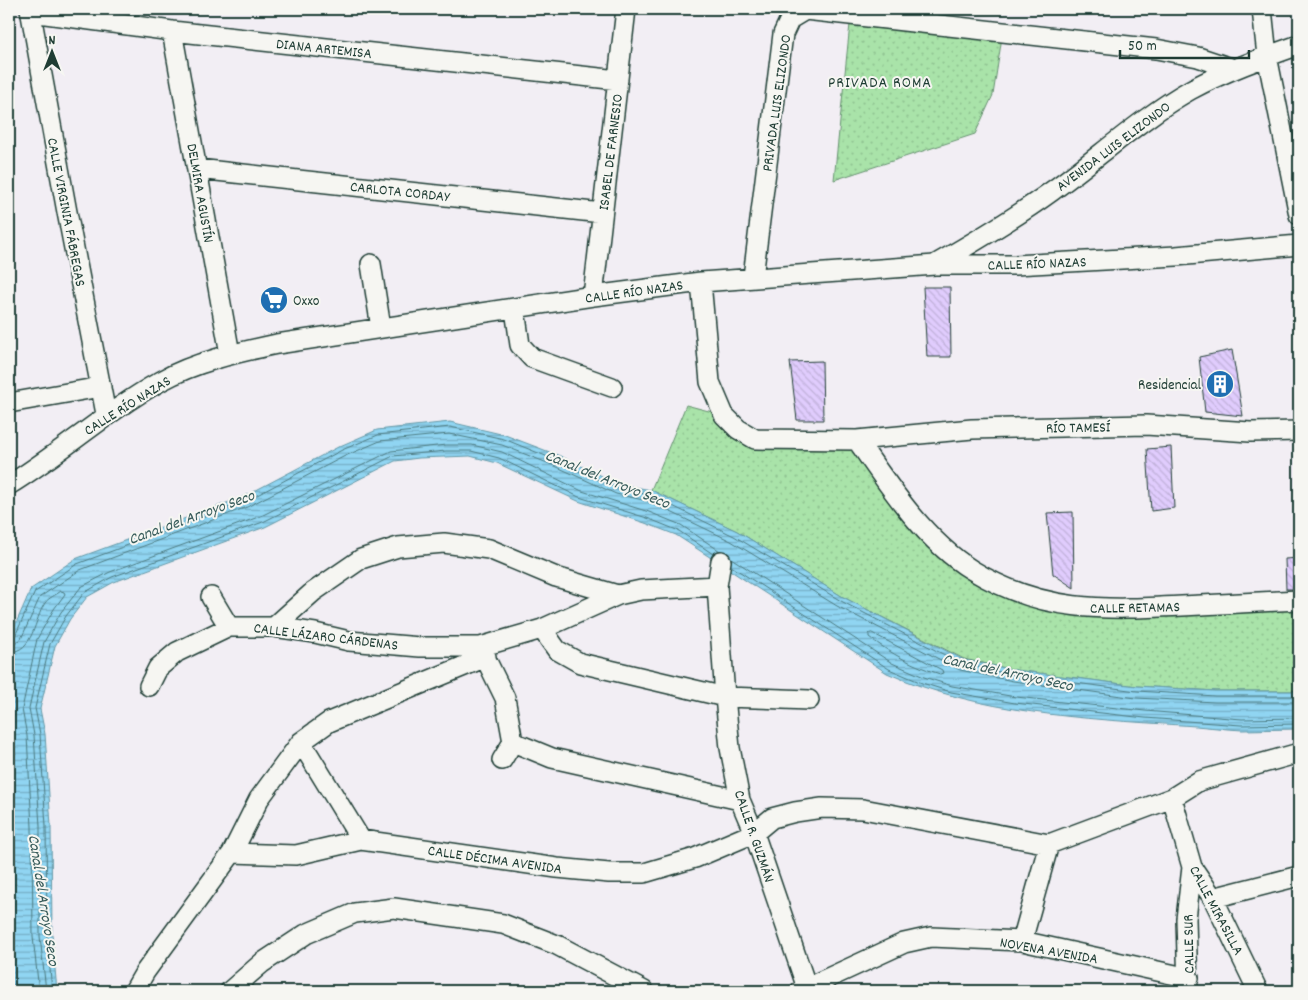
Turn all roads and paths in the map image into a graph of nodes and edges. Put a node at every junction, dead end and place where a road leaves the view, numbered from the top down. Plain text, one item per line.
1 (626, 9) edge
2 (1262, 9) edge
3 (31, 10) edge
4 (172, 32) junction
5 (1299, 46) edge
6 (1267, 56) junction
7 (1234, 69) junction
8 (618, 80) junction
9 (198, 170) junction
10 (602, 213) junction
11 (1299, 215) edge
12 (1299, 245) edge
13 (371, 264) dead end
14 (935, 265) junction
15 (753, 278) junction
16 (701, 282) junction
17 (593, 296) junction
18 (515, 310) junction
19 (381, 328) junction
20 (230, 354) junction
21 (101, 387) junction
22 (612, 387) dead end
23 (9, 403) edge
24 (106, 414) junction
25 (1299, 431) edge
26 (857, 440) junction
27 (9, 485) edge
28 (721, 561) dead end
29 (717, 586) junction
30 (618, 595) junction
31 (211, 597) dead end
32 (1299, 600) edge
33 (229, 627) junction
34 (274, 627) junction
35 (542, 630) junction
36 (483, 652) junction
37 (149, 686) dead end
38 (725, 697) junction
39 (809, 700) dead end
40 (301, 742) junction
41 (513, 742) junction
42 (1299, 753) edge
43 (502, 760) dead end
44 (1172, 798) junction
45 (740, 800) junction
46 (754, 833) junction
47 (361, 840) junction
48 (1049, 844) junction
49 (232, 853) junction
50 (1192, 867) junction
51 (1299, 876) edge
52 (1213, 898) junction
53 (1022, 941) junction
54 (1188, 985) edge
55 (805, 990) edge
56 (134, 991) edge
57 (230, 991) edge
58 (644, 991) edge
59 (1258, 991) edge

1 - 8 street, ISABEL DE FARNESIO
2 - 6 street
3 - 4 street, DIANA ARTEMISA
3 - 21 street, CALLE VIRGINIA FÁBREGAS
4 - 8 street, DIANA ARTEMISA
4 - 9 street, DELMIRA AGUSTÍN
5 - 6 street, AVENIDA LUIS ELIZONDO
6 - 7 street, AVENIDA LUIS ELIZONDO
6 - 11 street
7 - 14 street, AVENIDA LUIS ELIZONDO
7 - 15 street, PRIVADA LUIS ELIZONDO
8 - 10 street, ISABEL DE FARNESIO
9 - 10 street, CARLOTA CORDAY
9 - 20 street, DELMIRA AGUSTÍN
10 - 17 street, ISABEL DE FARNESIO
12 - 14 street, CALLE RÍO NAZAS
13 - 19 street
14 - 15 street, CALLE RÍO NAZAS
15 - 16 street, CALLE RÍO NAZAS
16 - 17 street, CALLE RÍO NAZAS
16 - 26 street, RÍO TAMESÍ
17 - 18 street, CALLE RÍO NAZAS
18 - 19 street, CALLE RÍO NAZAS
18 - 22 street
19 - 20 street, CALLE RÍO NAZAS
20 - 24 street, CALLE RÍO NAZAS
21 - 23 street
21 - 24 street, CALLE VIRGINIA FÁBREGAS
24 - 27 street, CALLE RÍO NAZAS
25 - 26 street, RÍO TAMESÍ
26 - 32 street, CALLE RETAMAS
28 - 29 street, CALLE R. GUZMÁN
29 - 30 street, CALLE LÁZARO CÁRDENAS
29 - 38 street, CALLE R. GUZMÁN
30 - 34 street
30 - 35 street, CALLE LÁZARO CÁRDENAS
31 - 33 street
33 - 34 street, CALLE LÁZARO CÁRDENAS
33 - 37 street
34 - 36 street, CALLE LÁZARO CÁRDENAS
35 - 36 street, CALLE LÁZARO CÁRDENAS
35 - 38 street
36 - 40 street
36 - 41 street
38 - 39 street
38 - 45 street, CALLE R. GUZMÁN
40 - 47 street
40 - 49 street
41 - 43 street
41 - 45 street
42 - 44 street
44 - 48 street
44 - 50 street, CALLE MIRASILLA
45 - 46 street, CALLE R. GUZMÁN
46 - 47 street, CALLE DÉCIMA AVENIDA
46 - 48 street, CALLE DÉCIMA AVENIDA
46 - 55 street, CALLE R. GUZMÁN
47 - 49 street, CALLE DÉCIMA AVENIDA
48 - 53 street
49 - 56 street
50 - 52 street, CALLE MIRASILLA
50 - 54 street, CALLE SUR
51 - 52 street
52 - 59 street, CALLE MIRASILLA
53 - 54 street, NOVENA AVENIDA
53 - 55 street, NOVENA AVENIDA
57 - 58 street

